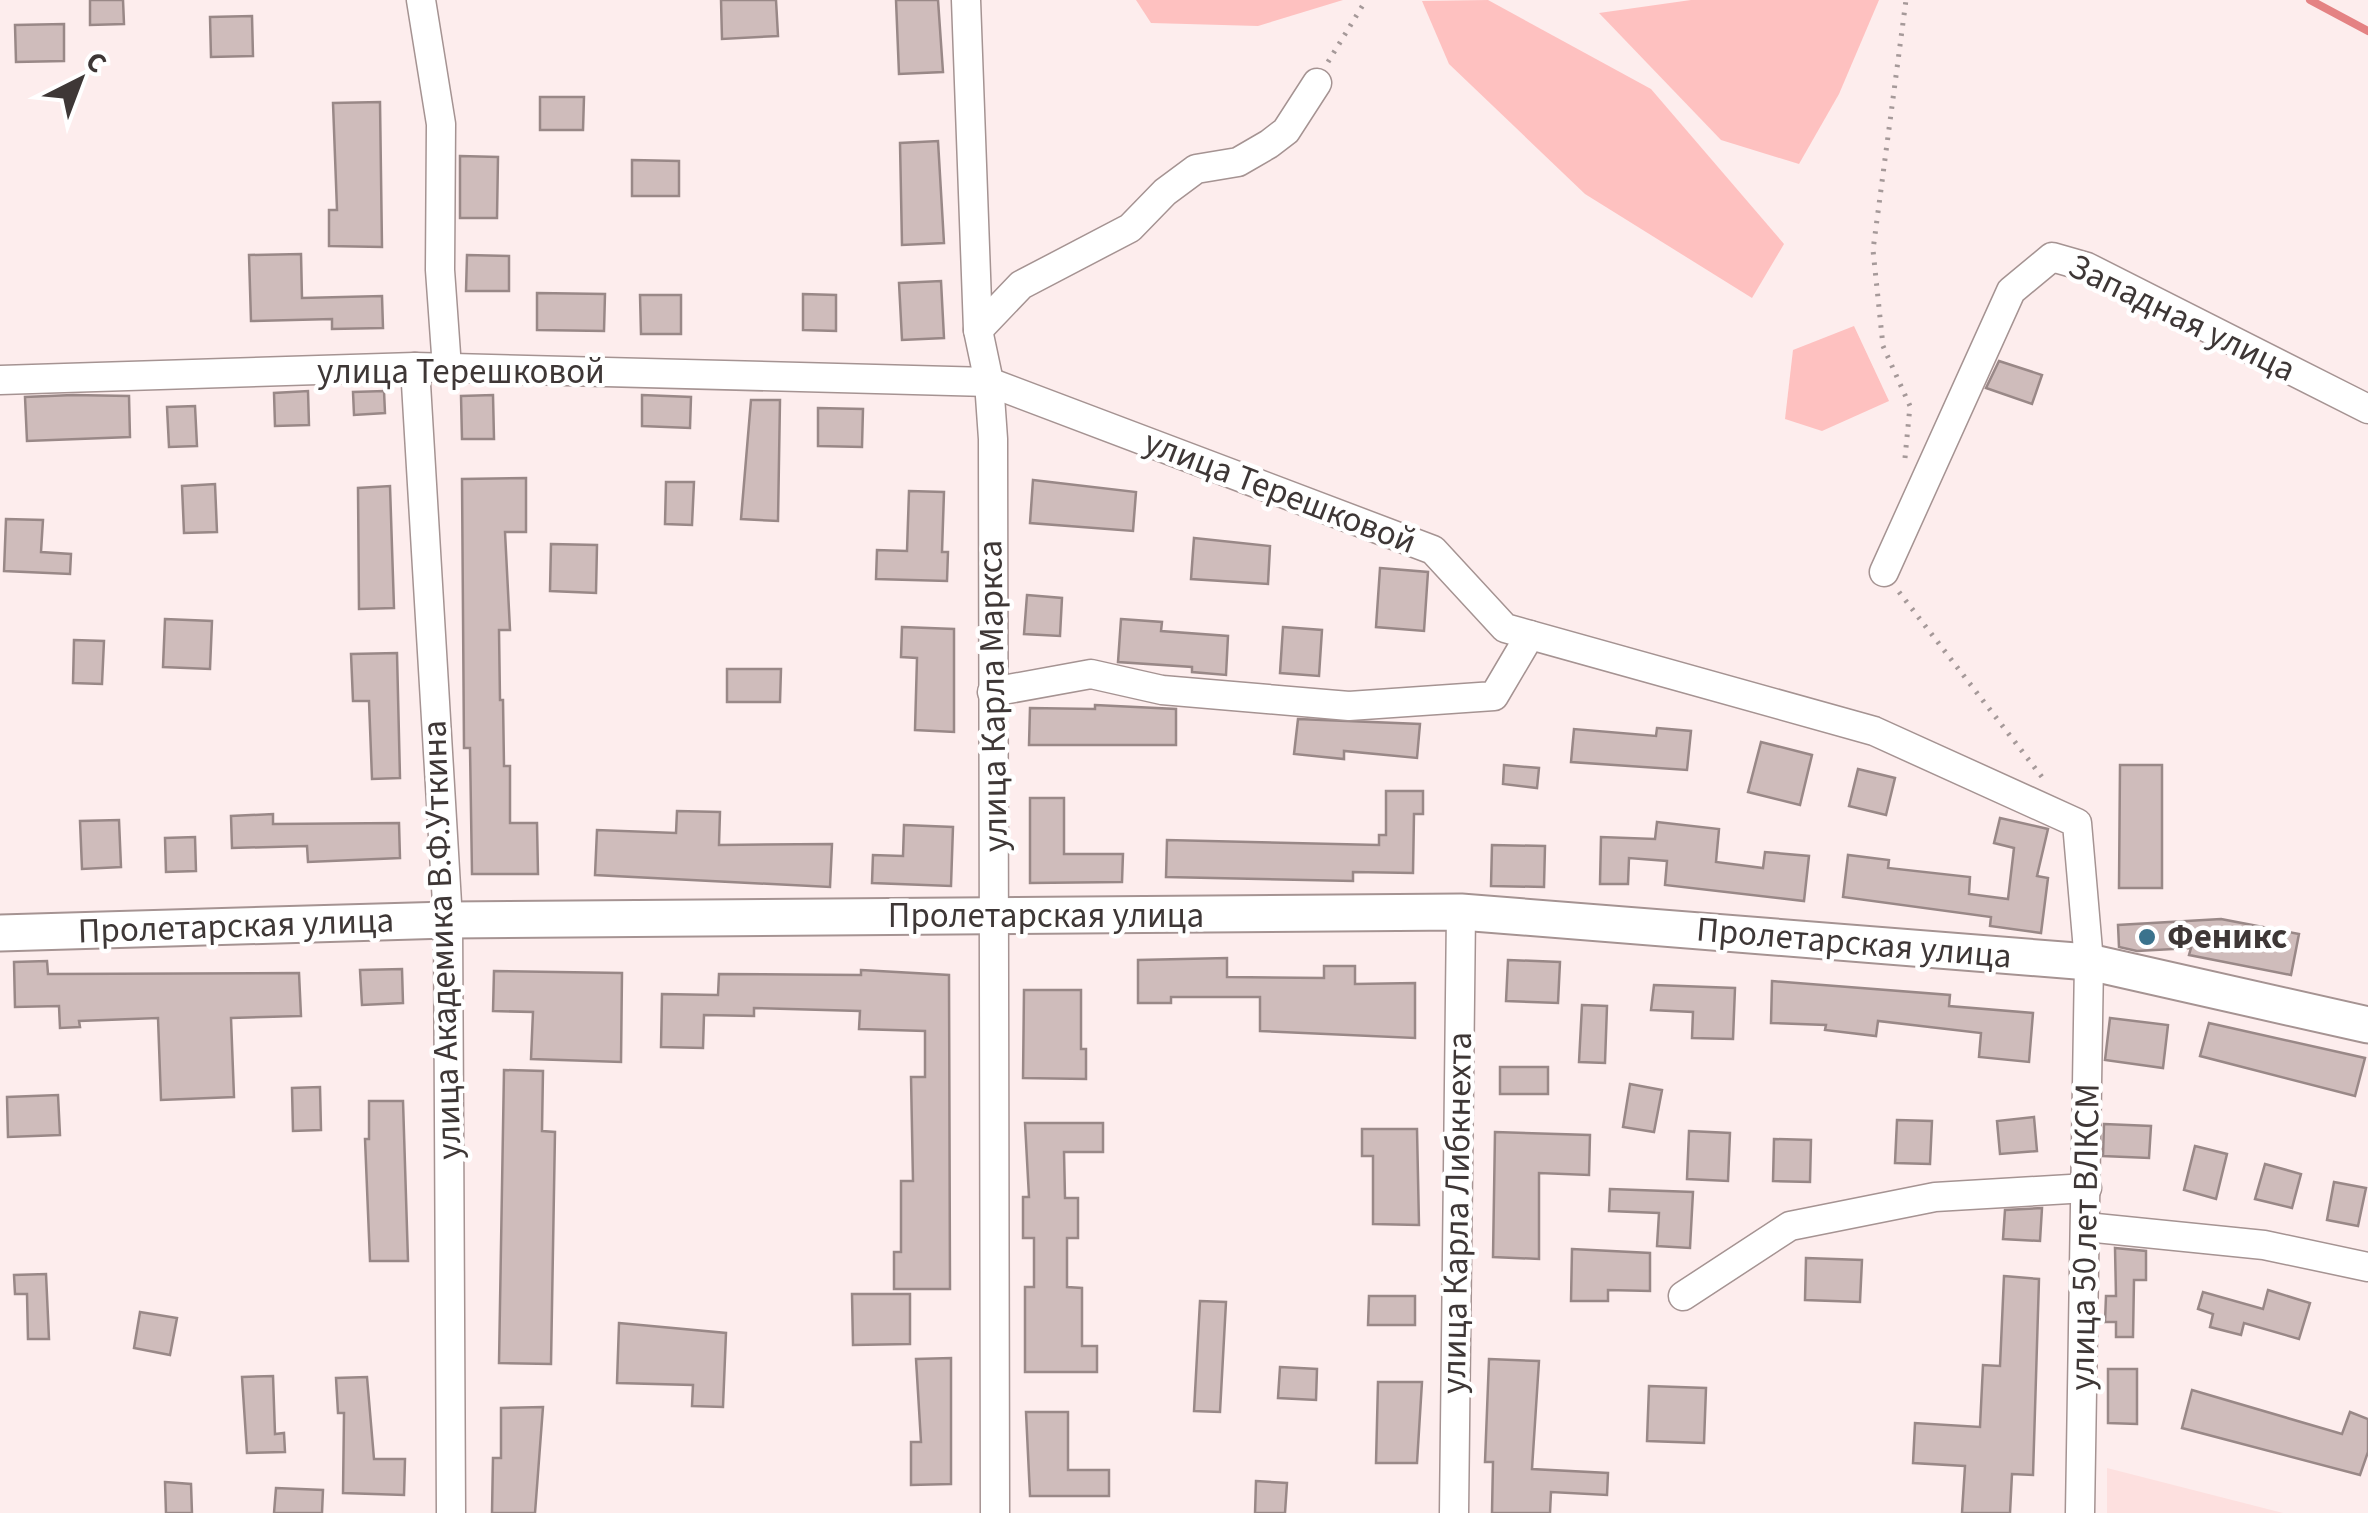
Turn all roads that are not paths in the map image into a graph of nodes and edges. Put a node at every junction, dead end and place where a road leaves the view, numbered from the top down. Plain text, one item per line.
1 (421, 0) edge
2 (966, 0) edge
3 (1317, 83) road end
4 (978, 330) junction
5 (415, 367) junction
6 (447, 368) junction
7 (0, 380) edge
8 (989, 382) junction
9 (2368, 409) edge
10 (1884, 572) dead end
11 (1530, 635) junction
12 (992, 692) junction
13 (1461, 912) junction
14 (996, 917) junction
15 (448, 920) junction
16 (0, 932) edge
17 (2090, 962) junction
18 (2368, 1025) edge
19 (2087, 1188) junction
20 (2086, 1227) junction
21 (2368, 1267) edge
22 (1683, 1296) dead end
23 (451, 1513) edge
24 (995, 1513) edge
25 (1454, 1513) edge
26 (2080, 1513) edge

1 - 6 street
2 - 4 street, улица Карла Маркса
3 - 4 street
4 - 8 street, улица Карла Маркса
5 - 6 street, улица Терешковой
5 - 7 street, улица Терешковой
5 - 15 street, улица Академика В.Ф.Уткина
6 - 8 street, улица Терешковой
8 - 11 street, улица Терешковой
8 - 12 street, улица Карла Маркса
9 - 10 street, Западная улица
11 - 12 street
11 - 17 street, улица Терешковой
12 - 14 street, улица Карла Маркса
13 - 14 main road, Пролетарская улица
13 - 17 main road, Пролетарская улица
13 - 25 street, улица Карла Либкнехта
14 - 15 main road, Пролетарская улица
14 - 24 street, улица Карла Маркса
15 - 16 main road, Пролетарская улица
15 - 23 street, улица Академика В.Ф.Уткина
17 - 18 main road
17 - 19 street, улица 50 лет ВЛКСМ
19 - 20 street, улица 50 лет ВЛКСМ
19 - 22 street
20 - 21 street
20 - 26 street, улица 50 лет ВЛКСМ

